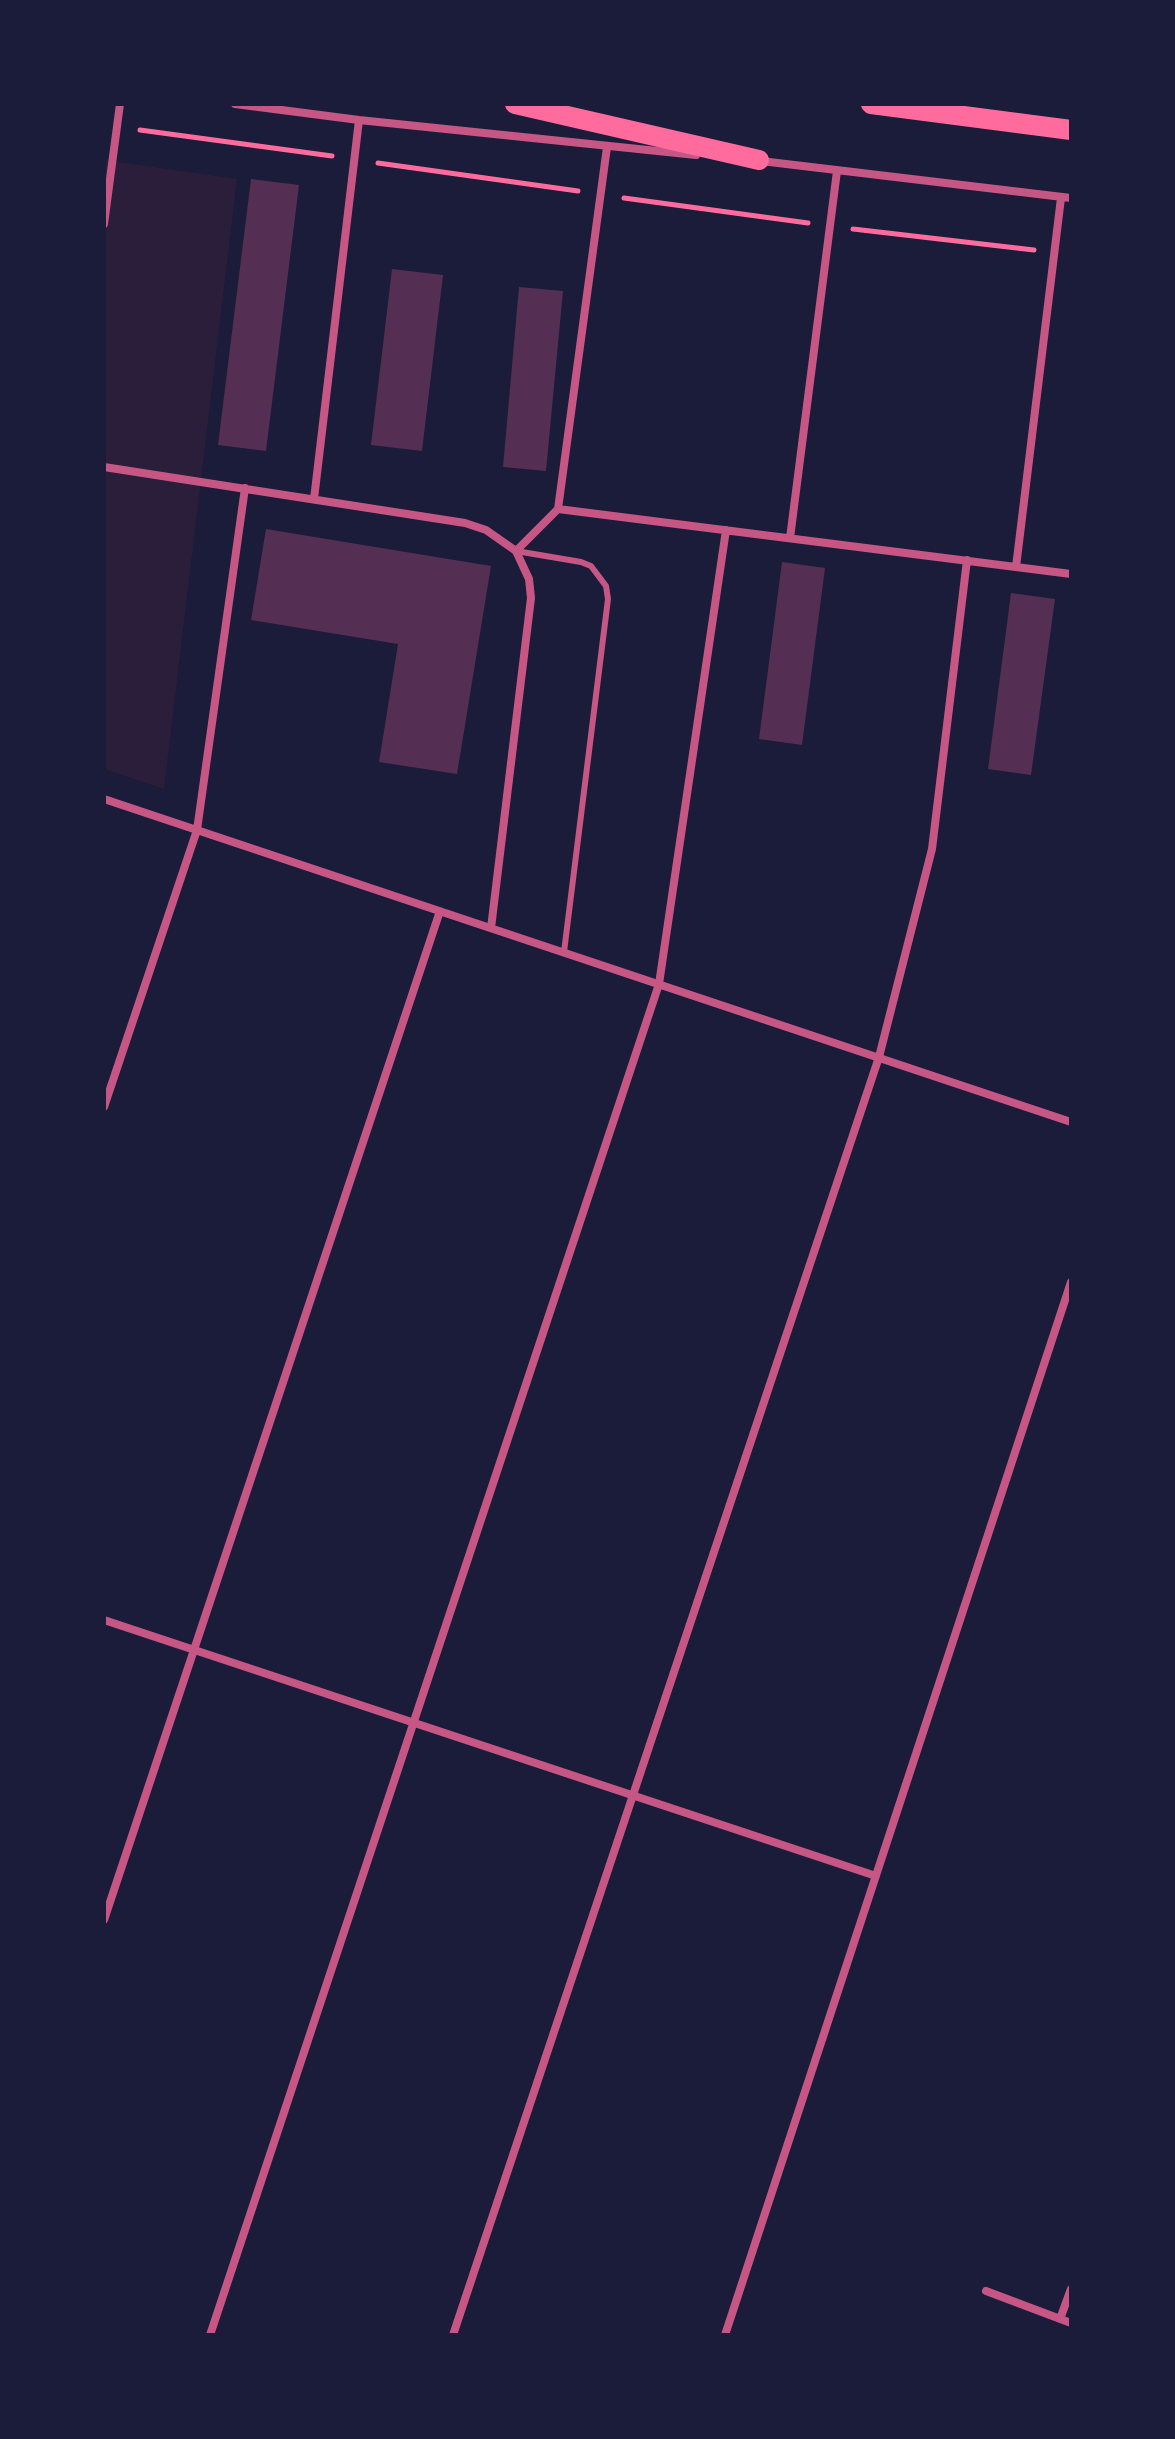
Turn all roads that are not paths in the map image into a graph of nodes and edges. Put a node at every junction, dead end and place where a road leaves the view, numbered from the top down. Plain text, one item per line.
1 (120, 104) edge
2 (235, 104) edge
3 (515, 104) edge
4 (871, 104) edge
5 (359, 120) junction
6 (1071, 130) edge
7 (607, 147) junction
8 (759, 160) junction
9 (837, 171) junction
10 (1061, 198) junction
11 (1071, 200) edge
12 (104, 224) edge
13 (104, 467) edge
14 (245, 488) junction
15 (314, 499) junction
16 (558, 509) junction
17 (726, 530) junction
18 (790, 538) junction
19 (516, 551) junction
20 (967, 560) junction
21 (1016, 567) junction
22 (1071, 574) edge
23 (104, 799) edge
24 (197, 830) junction
25 (440, 911) junction
26 (491, 928) junction
27 (564, 952) junction
28 (659, 984) junction
29 (879, 1057) junction
30 (104, 1107) edge
31 (1071, 1122) edge
32 (1071, 1282) edge
33 (104, 1620) edge
34 (194, 1650) junction
35 (413, 1723) junction
36 (632, 1797) junction
37 (876, 1876) junction
38 (104, 1920) edge
39 (1071, 2289) edge
40 (986, 2291) dead end
41 (1060, 2319) junction
42 (1071, 2323) edge
43 (210, 2335) edge
44 (453, 2335) edge
45 (725, 2335) edge

1 - 12 street
2 - 5 street
3 - 8 main road
4 - 6 main road
5 - 7 street
5 - 15 street
7 - 8 street
7 - 16 street
8 - 9 street
9 - 10 street
9 - 18 street
10 - 11 street
10 - 21 street
13 - 14 street
14 - 15 street
14 - 24 street
15 - 19 street
16 - 17 street
16 - 19 street
17 - 18 street
17 - 28 street
18 - 20 street
19 - 26 street
19 - 27 lane
20 - 21 street
20 - 29 street
21 - 22 street
23 - 24 street
24 - 25 street
24 - 30 street
25 - 26 street
25 - 34 street
26 - 27 street
27 - 28 street
28 - 29 street
28 - 35 street
29 - 31 street
29 - 36 street
32 - 37 street
33 - 34 street
34 - 35 street
34 - 38 street
35 - 36 street
35 - 43 street
36 - 37 street
36 - 44 street
37 - 45 street
39 - 41 street
40 - 41 street
41 - 42 street

